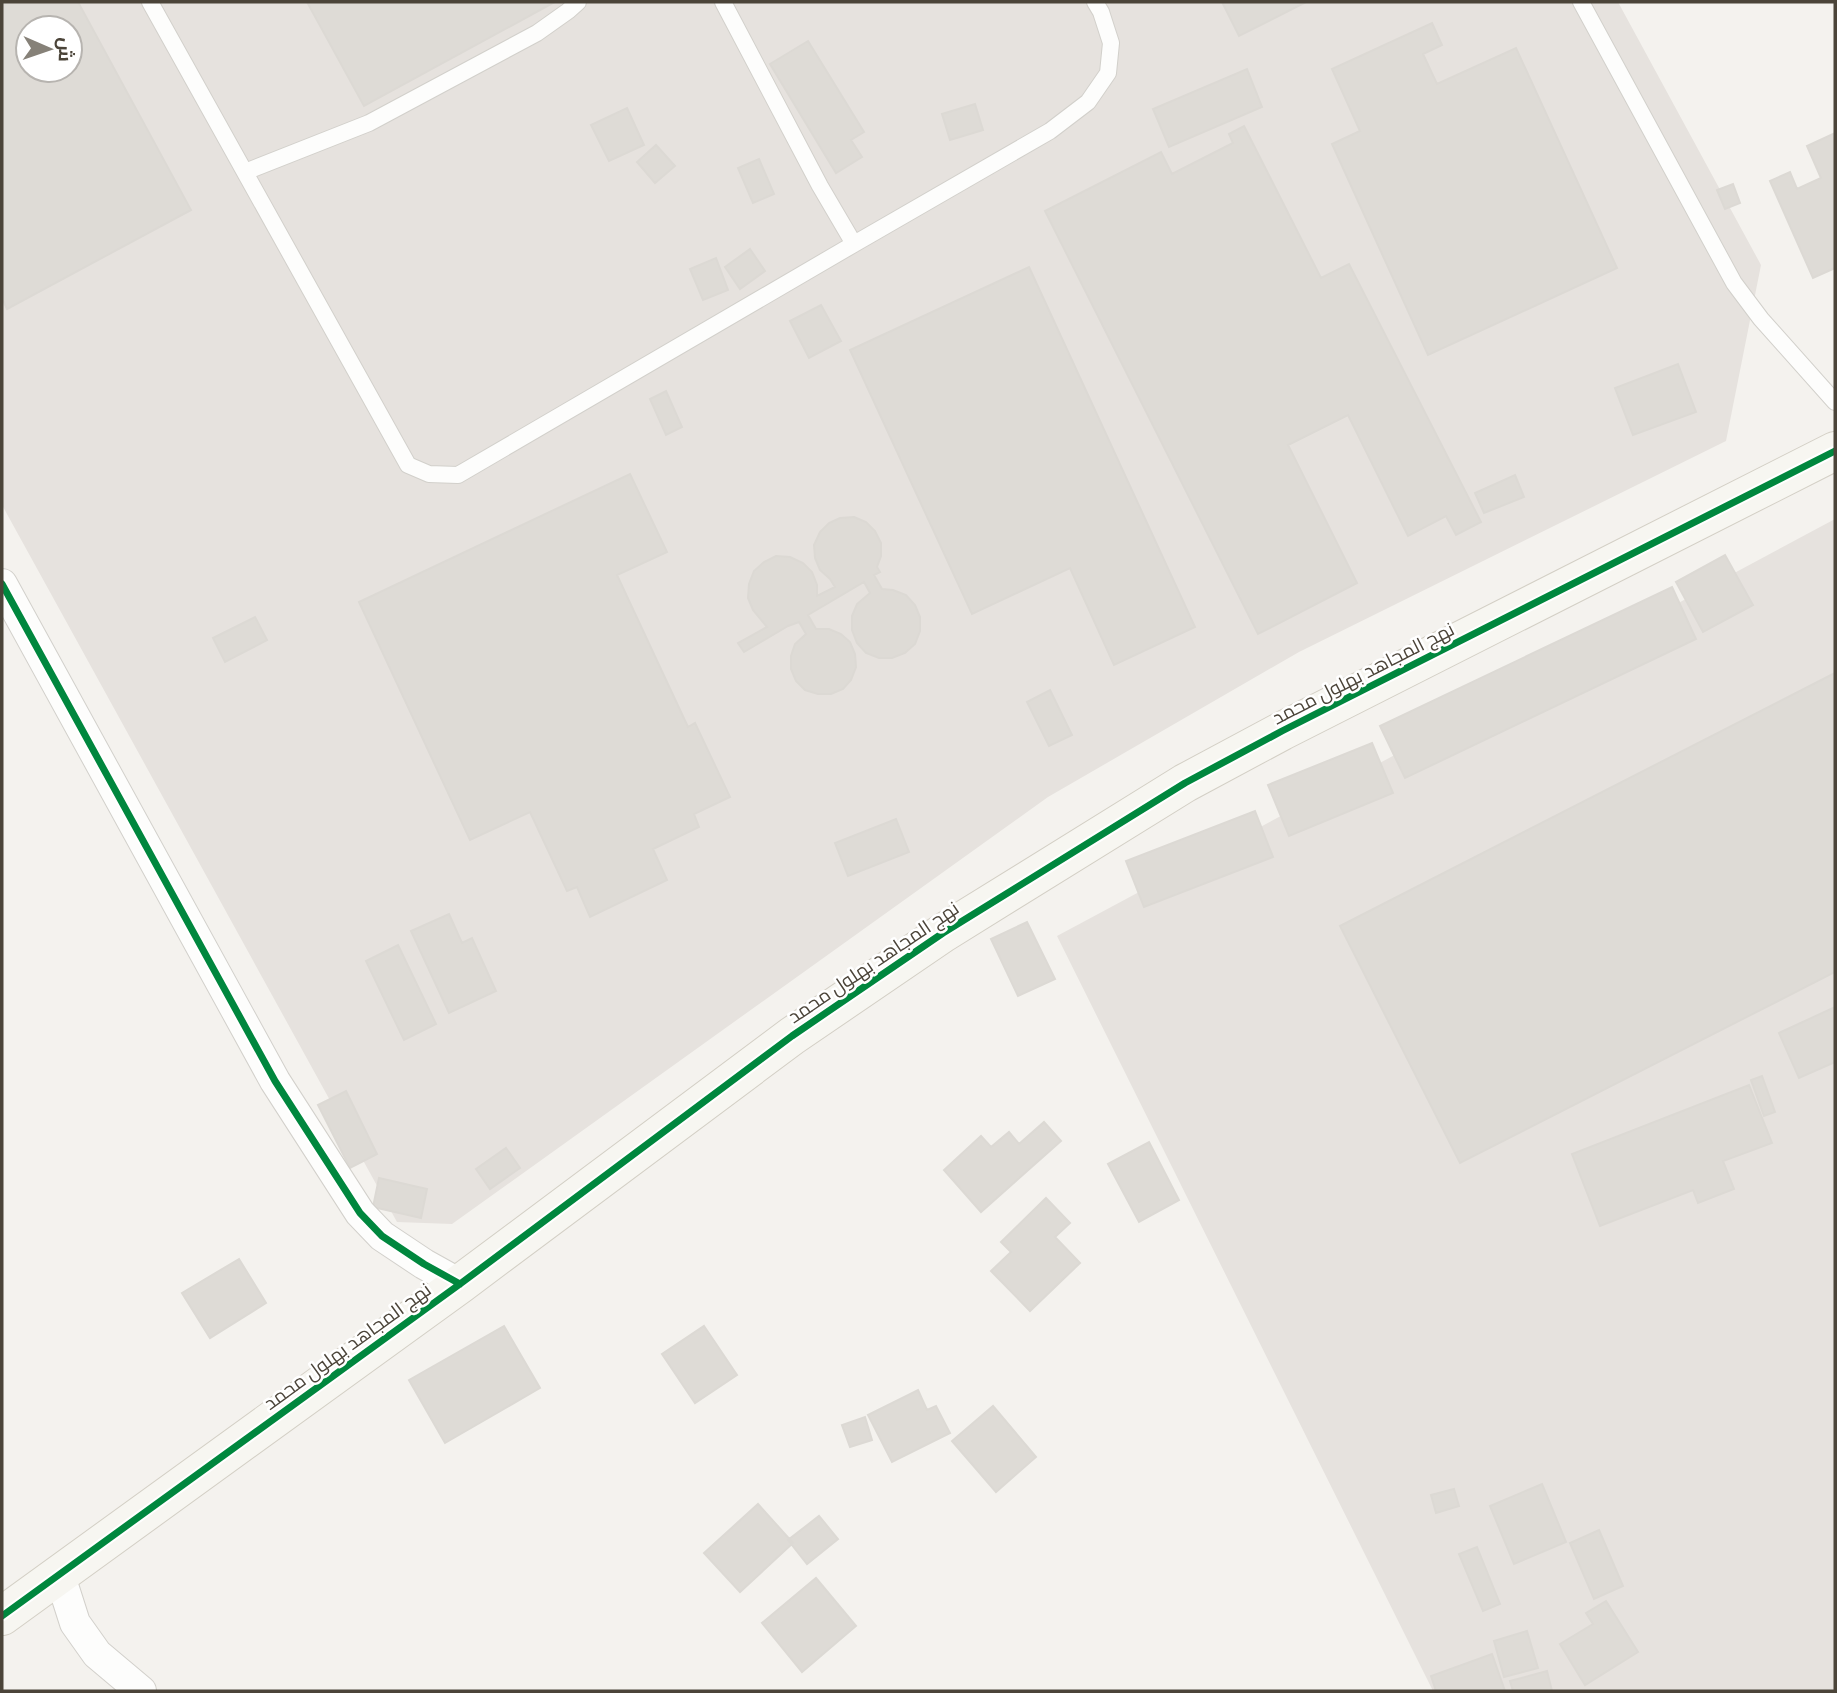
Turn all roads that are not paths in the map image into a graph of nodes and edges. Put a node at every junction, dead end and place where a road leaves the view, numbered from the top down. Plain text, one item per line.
1 (150, 2) edge
2 (578, 2) edge
3 (723, 2) edge
4 (1095, 2) edge
5 (1581, 2) edge
6 (245, 172) junction
7 (854, 244) junction
8 (1835, 402) edge
9 (1835, 451) edge
10 (2, 584) edge
11 (460, 1284) junction
12 (59, 1573) junction
13 (2, 1616) edge
14 (141, 1691) edge

1 - 6 lane
2 - 6 lane
3 - 7 lane
4 - 7 lane
5 - 8 lane
6 - 7 lane
9 - 11 street, نهج المجاهد بهلول محمد
10 - 11 street
11 - 12 street, نهج المجاهد بهلول محمد
12 - 13 street, نهج المجاهد بهلول محمد
12 - 14 street

